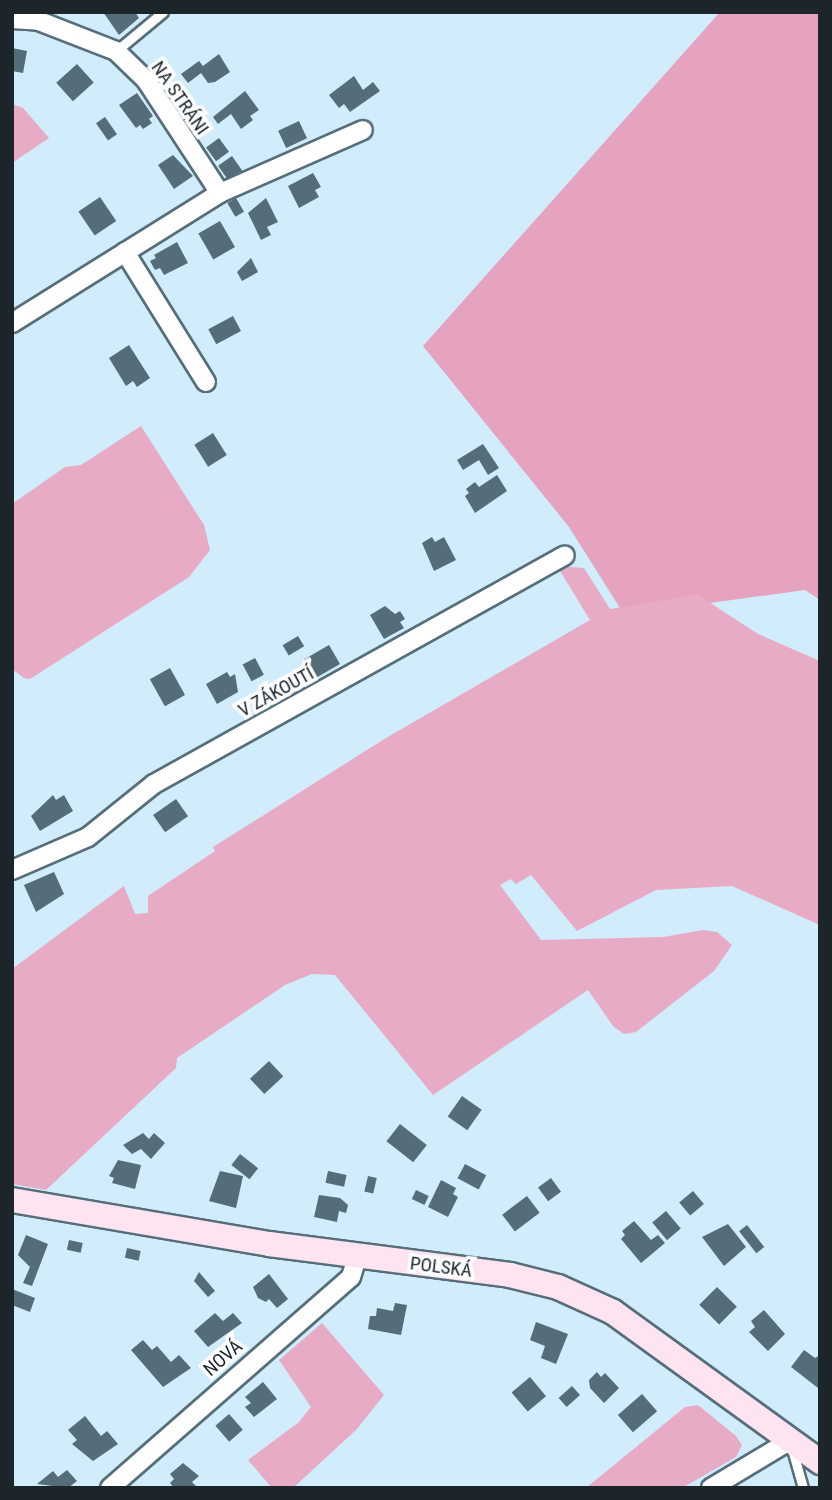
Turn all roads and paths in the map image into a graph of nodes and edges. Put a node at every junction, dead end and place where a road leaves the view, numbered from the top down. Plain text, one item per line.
1 (163, 12) edge
2 (12, 19) edge
3 (116, 51) junction
4 (363, 130) dead end
5 (220, 193) junction
6 (125, 252) junction
7 (12, 323) edge
8 (206, 382) dead end
9 (565, 555) dead end
10 (12, 870) edge
11 (16, 1205) edge
12 (357, 1257) junction
13 (791, 1440) junction
14 (820, 1462) edge
15 (110, 1488) edge
16 (711, 1488) edge
17 (803, 1488) edge

1 - 3 lane
2 - 3 street, NA STRÁNI
3 - 5 street, NA STRÁNI
4 - 5 street
5 - 6 street
6 - 7 street
6 - 8 street
9 - 10 street, V ZÁKOUTÍ
11 - 12 street, POLSKÁ
12 - 13 street, POLSKÁ
12 - 15 street, NOVÁ
13 - 14 street, POLSKÁ
13 - 16 street
13 - 17 lane

